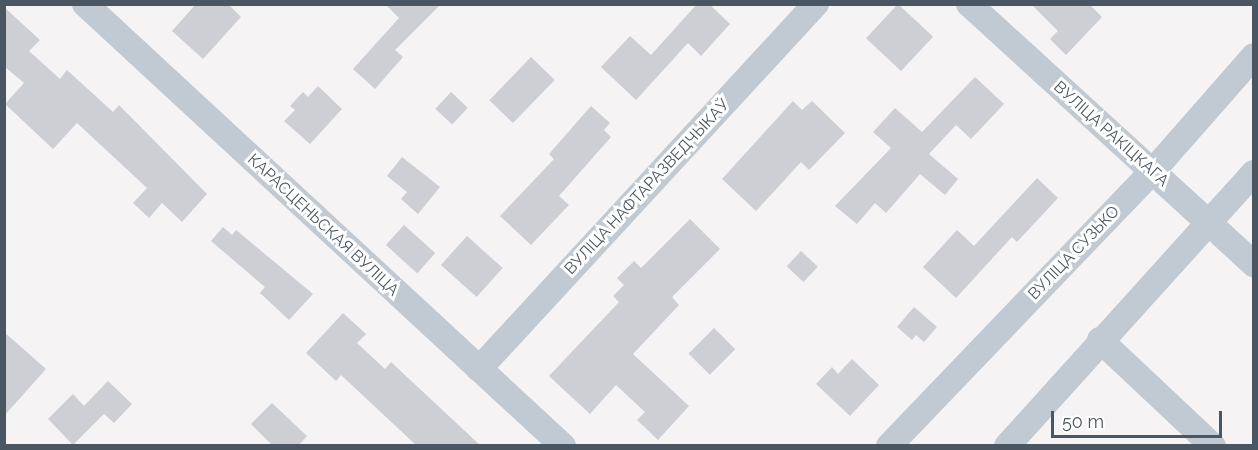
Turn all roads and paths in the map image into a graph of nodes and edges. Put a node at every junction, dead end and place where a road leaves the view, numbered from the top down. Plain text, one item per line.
1 (85, 4) edge
2 (816, 4) edge
3 (969, 4) edge
4 (1254, 56) edge
5 (1152, 172) junction
6 (1254, 173) edge
7 (1209, 224) junction
8 (1254, 264) edge
9 (1100, 340) junction
10 (479, 369) junction
11 (563, 446) edge
12 (889, 446) edge
13 (1007, 446) edge
14 (1213, 446) edge

1 - 10 street, КАРАСЦЕНЬСКАЯ ВУЛІЦА
2 - 10 street, ВУЛІЦА НАФТАРАЗВЕДЧЫКАЎ
3 - 5 street, ВУЛІЦА РАКІЦКАГА
4 - 5 street, ВУЛІЦА СУЗЬКО
5 - 7 street, ВУЛІЦА РАКІЦКАГА
5 - 12 street, ВУЛІЦА СУЗЬКО
6 - 7 street
7 - 8 street, ВУЛІЦА РАКІЦКАГА
7 - 9 street
9 - 13 street
9 - 14 street
10 - 11 street, КАРАСЦЕНЬСКАЯ ВУЛІЦА

